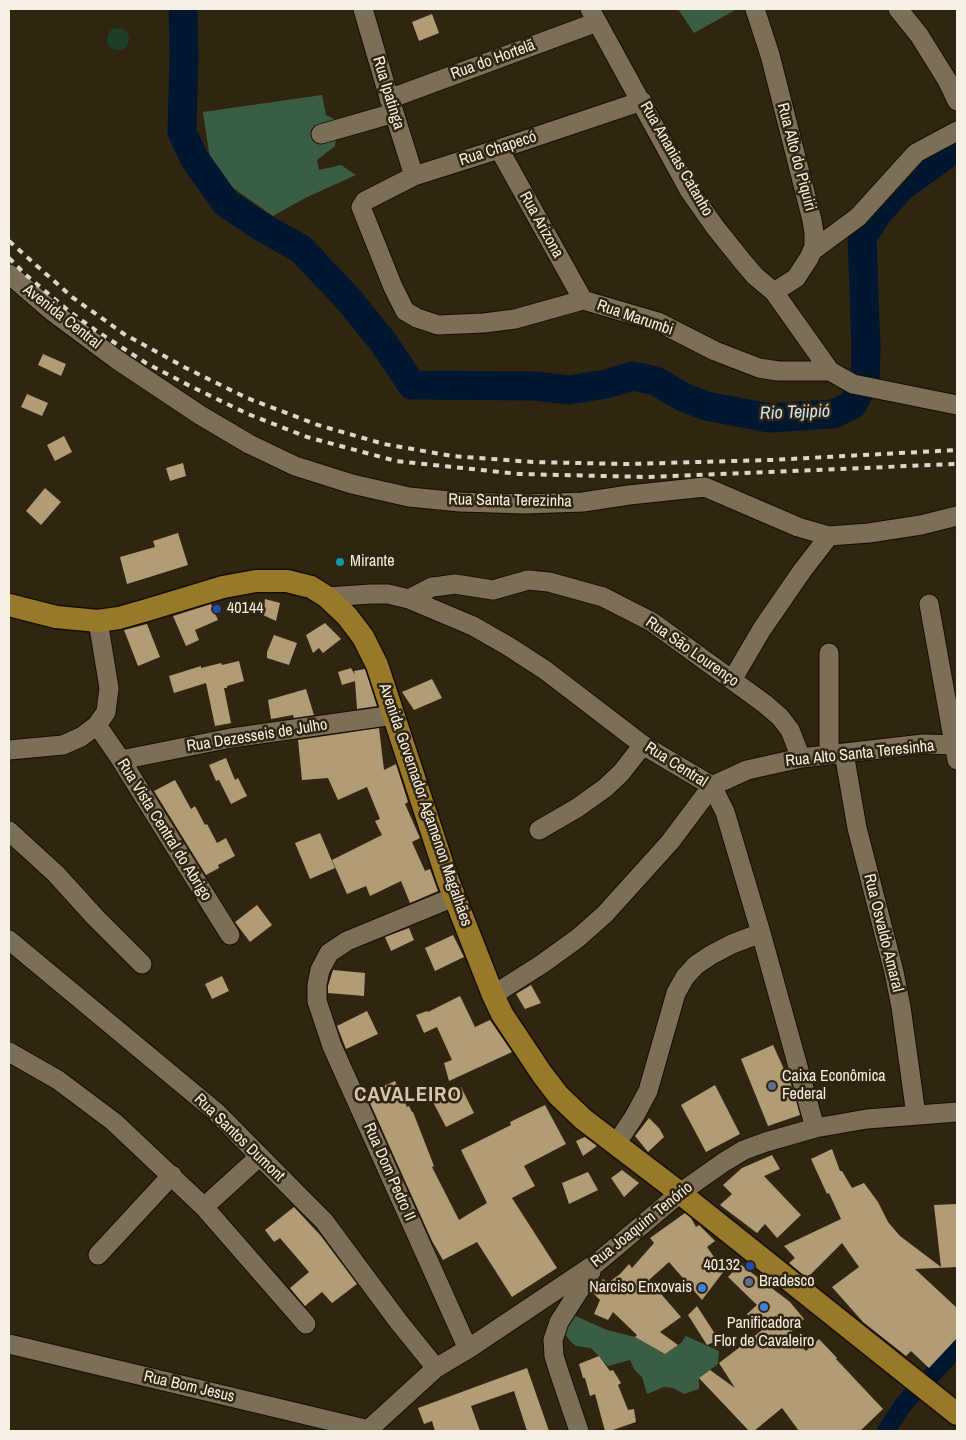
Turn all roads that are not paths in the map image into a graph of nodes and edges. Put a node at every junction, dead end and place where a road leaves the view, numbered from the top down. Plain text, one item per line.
1 (363, 9) edge
2 (754, 9) edge
3 (898, 9) edge
4 (594, 15) edge
5 (642, 101) junction
6 (957, 101) edge
7 (392, 106) junction
8 (957, 131) edge
9 (321, 134) dead end
10 (499, 150) junction
11 (414, 176) junction
12 (361, 207) joint
13 (812, 251) junction
14 (9, 274) edge
15 (774, 292) junction
16 (583, 300) junction
17 (116, 359) joint
18 (830, 371) junction
19 (957, 405) edge
20 (957, 516) edge
21 (829, 536) junction
22 (327, 597) junction
23 (409, 598) junction
24 (929, 604) dead end
25 (9, 605) edge
26 (98, 621) junction
27 (829, 653) dead end
28 (732, 680) junction
29 (394, 715) junction
30 (97, 726) junction
31 (643, 745) junction
32 (9, 750) edge
33 (956, 750) edge
34 (836, 754) junction
35 (801, 758) junction
36 (121, 760) junction
37 (712, 786) junction
38 (539, 830) dead end
39 (9, 831) edge
40 (454, 897) junction
41 (761, 933) junction
42 (230, 935) dead end
43 (9, 940) edge
44 (142, 964) dead end
45 (493, 995) junction
46 (9, 1052) edge
47 (957, 1112) edge
48 (916, 1115) junction
49 (815, 1128) junction
50 (616, 1144) junction
51 (260, 1157) junction
52 (172, 1175) junction
53 (680, 1192) junction
54 (204, 1207) junction
55 (98, 1255) dead end
56 (598, 1262) junction
57 (306, 1324) dead end
58 (9, 1344) edge
59 (468, 1349) junction
60 (436, 1368) junction
61 (955, 1407) edge
62 (368, 1431) edge
63 (579, 1431) edge

1 - 7 street, Rua Ipatinga
2 - 13 street, Rua Alto do Piquiri
3 - 6 street
4 - 5 street, Rua Ananias Catanho
4 - 7 street, Rua do Hortelã
5 - 10 street, Rua Chapecó
5 - 15 street, Rua Ananias Catanho
7 - 9 street, Rua do Hortelã
7 - 11 street, Rua Ipatinga
8 - 13 street
10 - 11 street, Rua Chapecó
10 - 16 street, Rua Arizona
11 - 12 street, Rua Chapecó
12 - 16 street, Rua Marumbi
13 - 15 street, Rua Alto do Piquiri
14 - 17 street, Avenida Central
15 - 18 street, Rua Ananias Catanho
16 - 18 street, Rua Marumbi
17 - 21 street, Rua Santa Terezinha
18 - 19 street, Rua Marumbi
20 - 21 street, Rua Santa Terezinha
21 - 28 street
22 - 23 street, Rua Central
22 - 26 main road, Avenida Governador Agamenon Magalhães
22 - 29 main road, Avenida Governador Agamenon Magalhães
23 - 28 street, Rua São Lourenço
23 - 31 street, Rua Central
24 - 33 street
25 - 26 main road, Avenida Governador Agamenon Magalhães
26 - 30 street
27 - 34 street, Rua Osvaldo Amaral
28 - 35 street, Rua São Lourenço
29 - 36 street, Rua Dezesseis de Julho
29 - 40 main road, Avenida Governador Agamenon Magalhães
30 - 32 street
30 - 36 street, Rua Vista Central do Abrigo
31 - 37 street, Rua Central
31 - 38 street
33 - 34 street, Rua Alto Santa Teresinha
34 - 35 street, Rua Alto Santa Teresinha
34 - 48 street, Rua Osvaldo Amaral
35 - 37 street, Rua Alto Santa Teresinha
36 - 42 street, Rua Vista Central do Abrigo
37 - 41 street, Rua Central
37 - 45 street, Rua Alto Santa Teresinha
39 - 44 street
40 - 45 main road, Avenida Governador Agamenon Magalhães
40 - 59 street, Rua Dom Pedro II
41 - 49 street, Rua Central
41 - 50 street
43 - 51 street, Rua Santos Dumont
45 - 50 main road, Avenida Governador Agamenon Magalhães
46 - 52 street
47 - 48 street, Rua Joaquim Tenório
48 - 49 street, Rua Joaquim Tenório
49 - 53 street, Rua Joaquim Tenório
50 - 53 main road, Avenida Governador Agamenon Magalhães
51 - 54 street
51 - 60 street, Rua Santos Dumont
52 - 54 street
52 - 55 street
53 - 56 street, Rua Joaquim Tenório
53 - 61 main road, Avenida Governador Agamenon Magalhães
54 - 57 street
56 - 59 street, Rua Joaquim Tenório
56 - 63 street
58 - 62 street, Rua Bom Jesus
59 - 60 street, Rua Joaquim Tenório
60 - 62 street, Rua Joaquim Tenório

